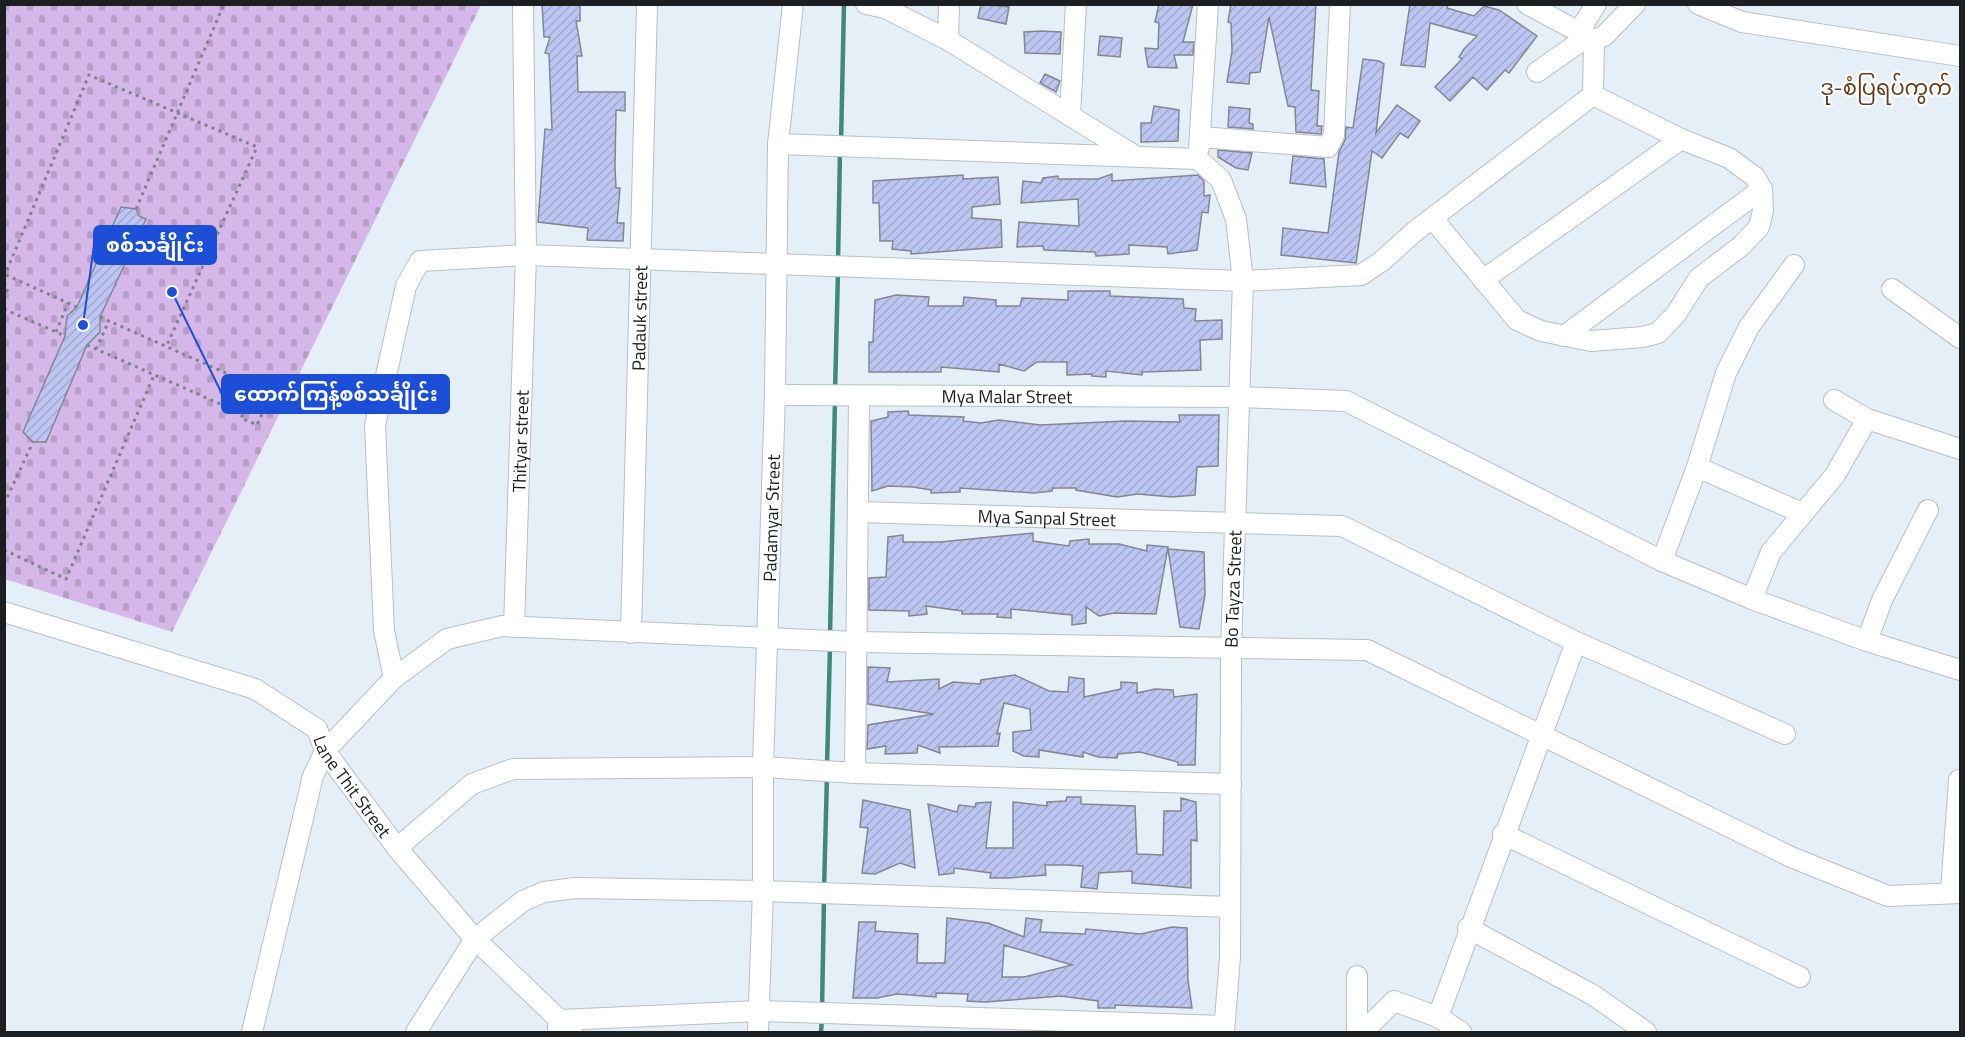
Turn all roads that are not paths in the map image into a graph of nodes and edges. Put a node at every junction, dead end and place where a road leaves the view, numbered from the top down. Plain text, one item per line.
1 (524, 4) edge
2 (647, 4) edge
3 (793, 4) edge
4 (866, 4) edge
5 (949, 4) edge
6 (1076, 4) edge
7 (1208, 4) edge
8 (1340, 4) edge
9 (1527, 4) edge
10 (1596, 4) edge
11 (1635, 4) edge
12 (1698, 4) edge
13 (1586, 37) junction
14 (948, 40) junction
15 (1960, 56) edge
16 (1537, 72) dead end
17 (1593, 95) junction
18 (1070, 116) junction
19 (1200, 136) junction
20 (1681, 139) junction
21 (778, 144) junction
22 (1134, 155) junction
23 (1198, 159) junction
24 (1762, 189) junction
25 (1433, 219) junction
26 (526, 255) junction
27 (640, 260) junction
28 (776, 265) junction
29 (1794, 265) dead end
30 (1484, 280) junction
31 (1243, 281) junction
32 (1892, 289) dead end
33 (1564, 336) junction
34 (1960, 338) edge
35 (776, 395) junction
36 (859, 397) junction
37 (1240, 397) junction
38 (1834, 400) dead end
39 (1867, 419) junction
40 (1960, 449) edge
41 (1697, 467) junction
42 (1928, 510) dead end
43 (858, 512) junction
44 (1802, 513) junction
45 (1235, 522) junction
46 (1662, 561) junction
47 (1752, 599) junction
48 (4, 612) edge
49 (514, 627) junction
50 (631, 633) junction
51 (767, 637) junction
52 (1867, 641) junction
53 (856, 642) junction
54 (1576, 642) junction
55 (1231, 650) junction
56 (1960, 670) edge
57 (394, 678) junction
58 (1785, 734) dead end
59 (1540, 735) junction
60 (325, 751) junction
61 (763, 766) junction
62 (855, 773) junction
63 (1959, 780) dead end
64 (1231, 784) junction
65 (1503, 834) junction
66 (397, 848) junction
67 (764, 891) junction
68 (1956, 892) edge
69 (1230, 906) junction
70 (1468, 928) junction
71 (475, 939) junction
72 (1357, 976) dead end
73 (1800, 977) dead end
74 (759, 1011) junction
75 (1438, 1017) junction
76 (563, 1028) edge
77 (1224, 1029) edge
78 (252, 1032) edge
79 (416, 1032) edge
80 (758, 1032) edge
81 (1357, 1032) edge
82 (1363, 1032) edge
83 (1461, 1032) edge
84 (1646, 1032) edge

1 - 26 street, Thityar street
2 - 27 street, Padauk street
3 - 21 street, Padamyar Street
4 - 14 street
5 - 14 street
6 - 18 street
7 - 19 street
8 - 19 street
9 - 13 street
10 - 13 street
11 - 13 street
12 - 15 street
13 - 16 street
13 - 17 street
14 - 18 street
17 - 20 street
17 - 25 street
18 - 22 street
19 - 23 street
20 - 24 street
20 - 30 street
21 - 22 street
21 - 28 street, Padamyar Street
22 - 23 street
23 - 31 street, Bo Tayza Street
24 - 33 street
24 - 33 street
25 - 30 street
25 - 31 street
26 - 27 street
26 - 49 street, Thityar street
26 - 57 street
27 - 28 street
27 - 50 street, Padauk street
28 - 31 street
28 - 35 street, Padamyar Street
29 - 41 street
30 - 33 street
31 - 37 street, Bo Tayza Street
32 - 34 street
35 - 36 street, Mya Malar Street
35 - 51 street, Padamyar Street
36 - 37 street, Mya Malar Street
36 - 43 street
37 - 45 street, Bo Tayza Street
37 - 46 street, Mya Malar Street
38 - 39 street
39 - 40 street
39 - 44 street
41 - 44 street
41 - 46 street
42 - 52 street
43 - 45 street, Mya Sanpal Street
43 - 53 street
44 - 47 street
45 - 54 street, Mya Sanpal Street
45 - 55 street, Bo Tayza Street
46 - 47 street, Mya Malar Street
47 - 52 street, Mya Malar Street
48 - 60 street, Lane Thit Street
49 - 50 street
49 - 57 street
50 - 51 street
51 - 53 street
51 - 61 street, Padamyar Street
52 - 56 street, Mya Malar Street
53 - 55 street
53 - 62 street
54 - 58 street, Mya Sanpal Street
54 - 59 street
55 - 59 street
55 - 64 street, Bo Tayza Street
57 - 60 street
59 - 65 street
59 - 68 street
60 - 66 street, Lane Thit Street
60 - 78 street
61 - 62 street
61 - 66 street
61 - 67 street, Padamyar Street
62 - 64 street
63 - 68 street
64 - 69 street, Bo Tayza Street
65 - 70 street
65 - 73 street
66 - 71 street, Lane Thit Street
67 - 69 street
67 - 71 street
67 - 74 street, Padamyar Street
69 - 77 street, Bo Tayza Street
70 - 75 street
70 - 84 street
71 - 76 street, Lane Thit Street
71 - 79 street
72 - 81 street
74 - 76 street
74 - 77 street
74 - 80 street, Padamyar Street
75 - 82 street
75 - 83 street

